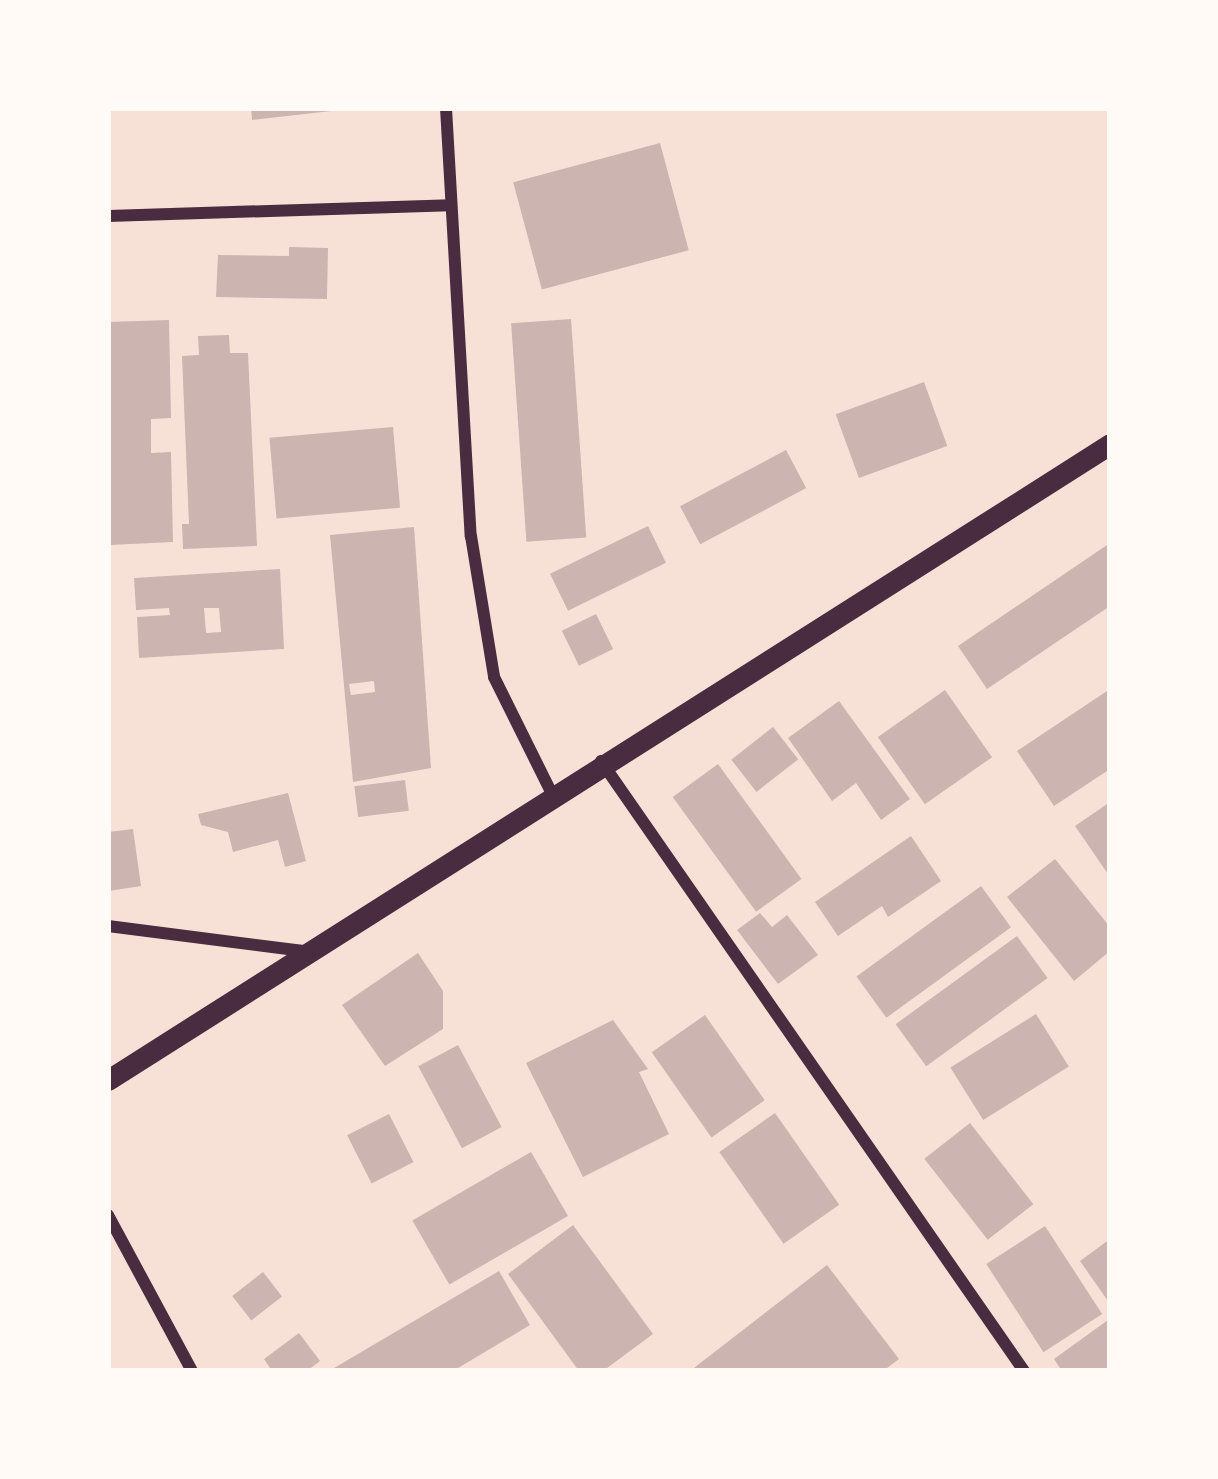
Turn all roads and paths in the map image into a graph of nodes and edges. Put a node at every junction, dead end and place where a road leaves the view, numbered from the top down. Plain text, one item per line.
1 (446, 108) edge
2 (450, 205) junction
3 (108, 216) edge
4 (1110, 443) edge
5 (601, 761) junction
6 (553, 796) junction
7 (108, 926) edge
8 (303, 951) junction
9 (108, 1080) edge
10 (108, 1214) edge
11 (192, 1371) edge
12 (1024, 1371) edge

1 - 2 street
2 - 3 street
2 - 6 street
4 - 5 street
5 - 6 street
5 - 12 street
6 - 8 street
7 - 8 street
8 - 9 street
10 - 11 street

